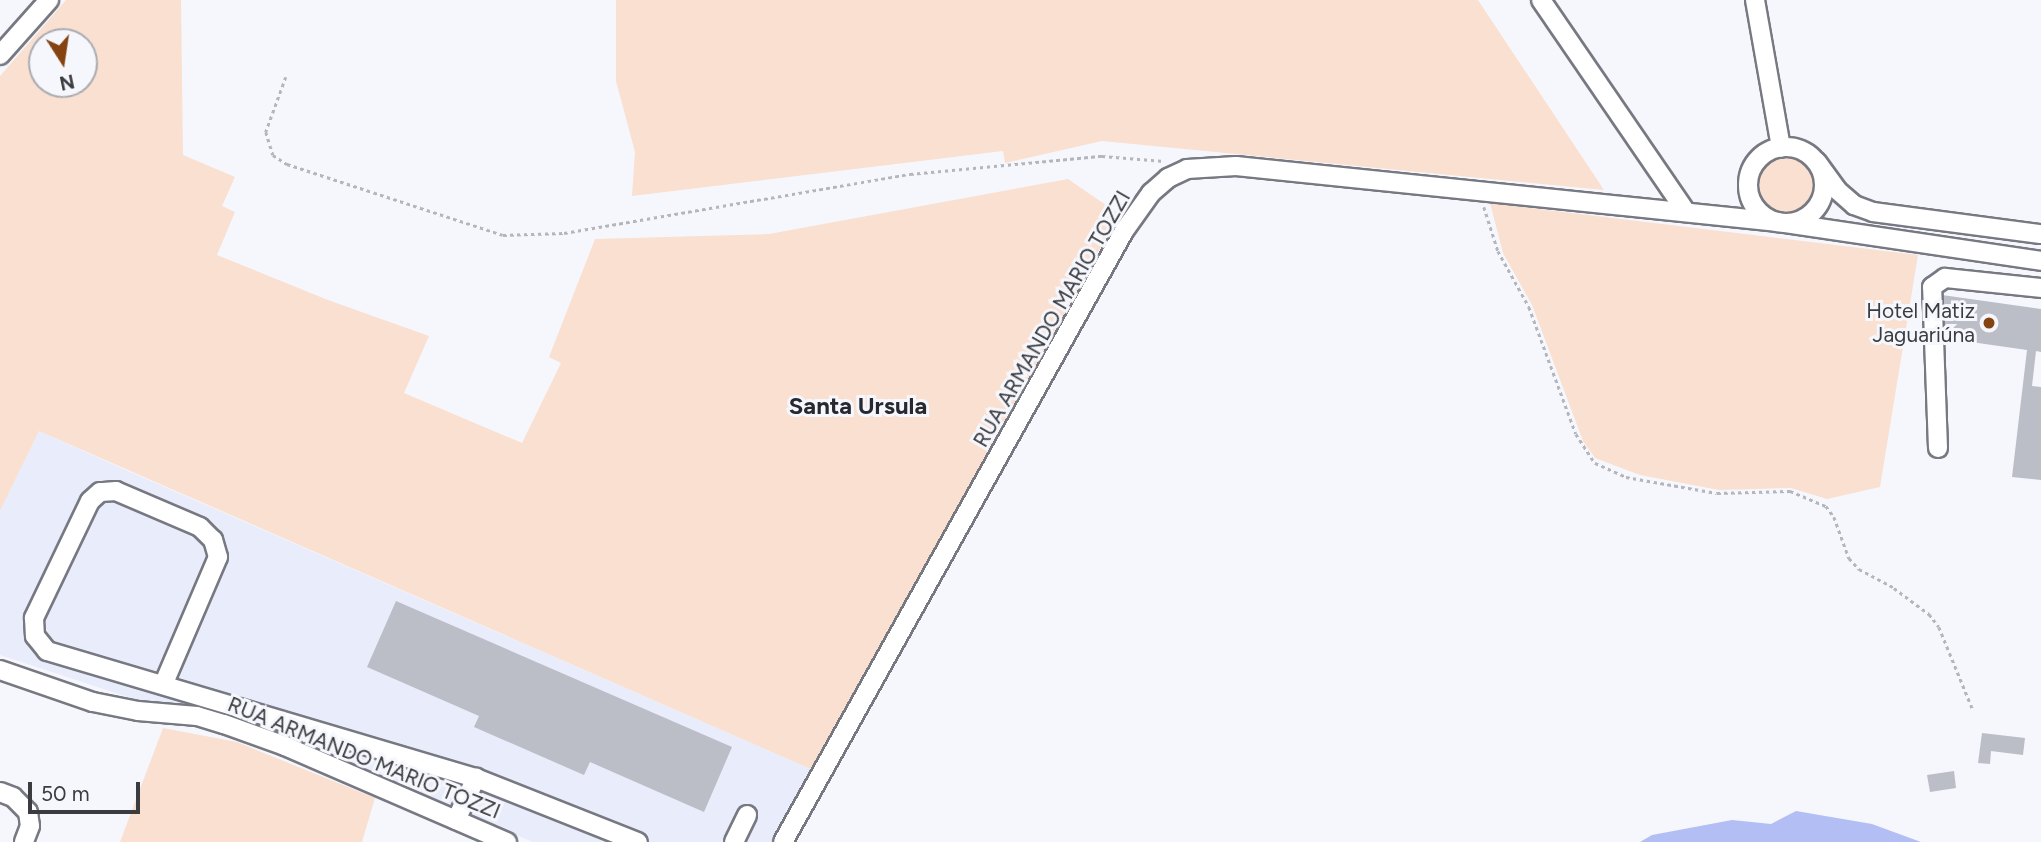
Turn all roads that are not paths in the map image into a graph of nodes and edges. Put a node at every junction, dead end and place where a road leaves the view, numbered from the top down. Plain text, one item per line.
1 (49, 0) edge
2 (1541, 0) edge
3 (1755, 0) edge
4 (0, 55) edge
5 (1781, 148) junction
6 (1817, 162) junction
7 (1686, 212) junction
8 (1782, 222) junction
9 (2041, 234) edge
10 (2041, 261) edge
11 (2041, 288) edge
12 (1938, 448) dead end
13 (0, 670) edge
14 (164, 683) junction
15 (476, 778) junction
16 (0, 792) edge
17 (747, 815) dead end
18 (456, 820) junction
19 (24, 842) edge
20 (507, 842) edge
21 (638, 842) edge
22 (734, 842) edge
23 (783, 842) edge

1 - 4 street
2 - 7 street
3 - 5 street
5 - 6 street
5 - 8 street
6 - 8 street
6 - 9 street
7 - 8 street, RUA ARMANDO MARIO TOZZI
7 - 23 street, RUA ARMANDO MARIO TOZZI
8 - 10 street, RUA ARMANDO MARIO TOZZI
11 - 12 street
13 - 18 street, RUA ARMANDO MARIO TOZZI
14 - 14 street
14 - 15 street
15 - 18 street
15 - 21 street
16 - 19 street
17 - 22 street
18 - 20 street, RUA ARMANDO MARIO TOZZI

